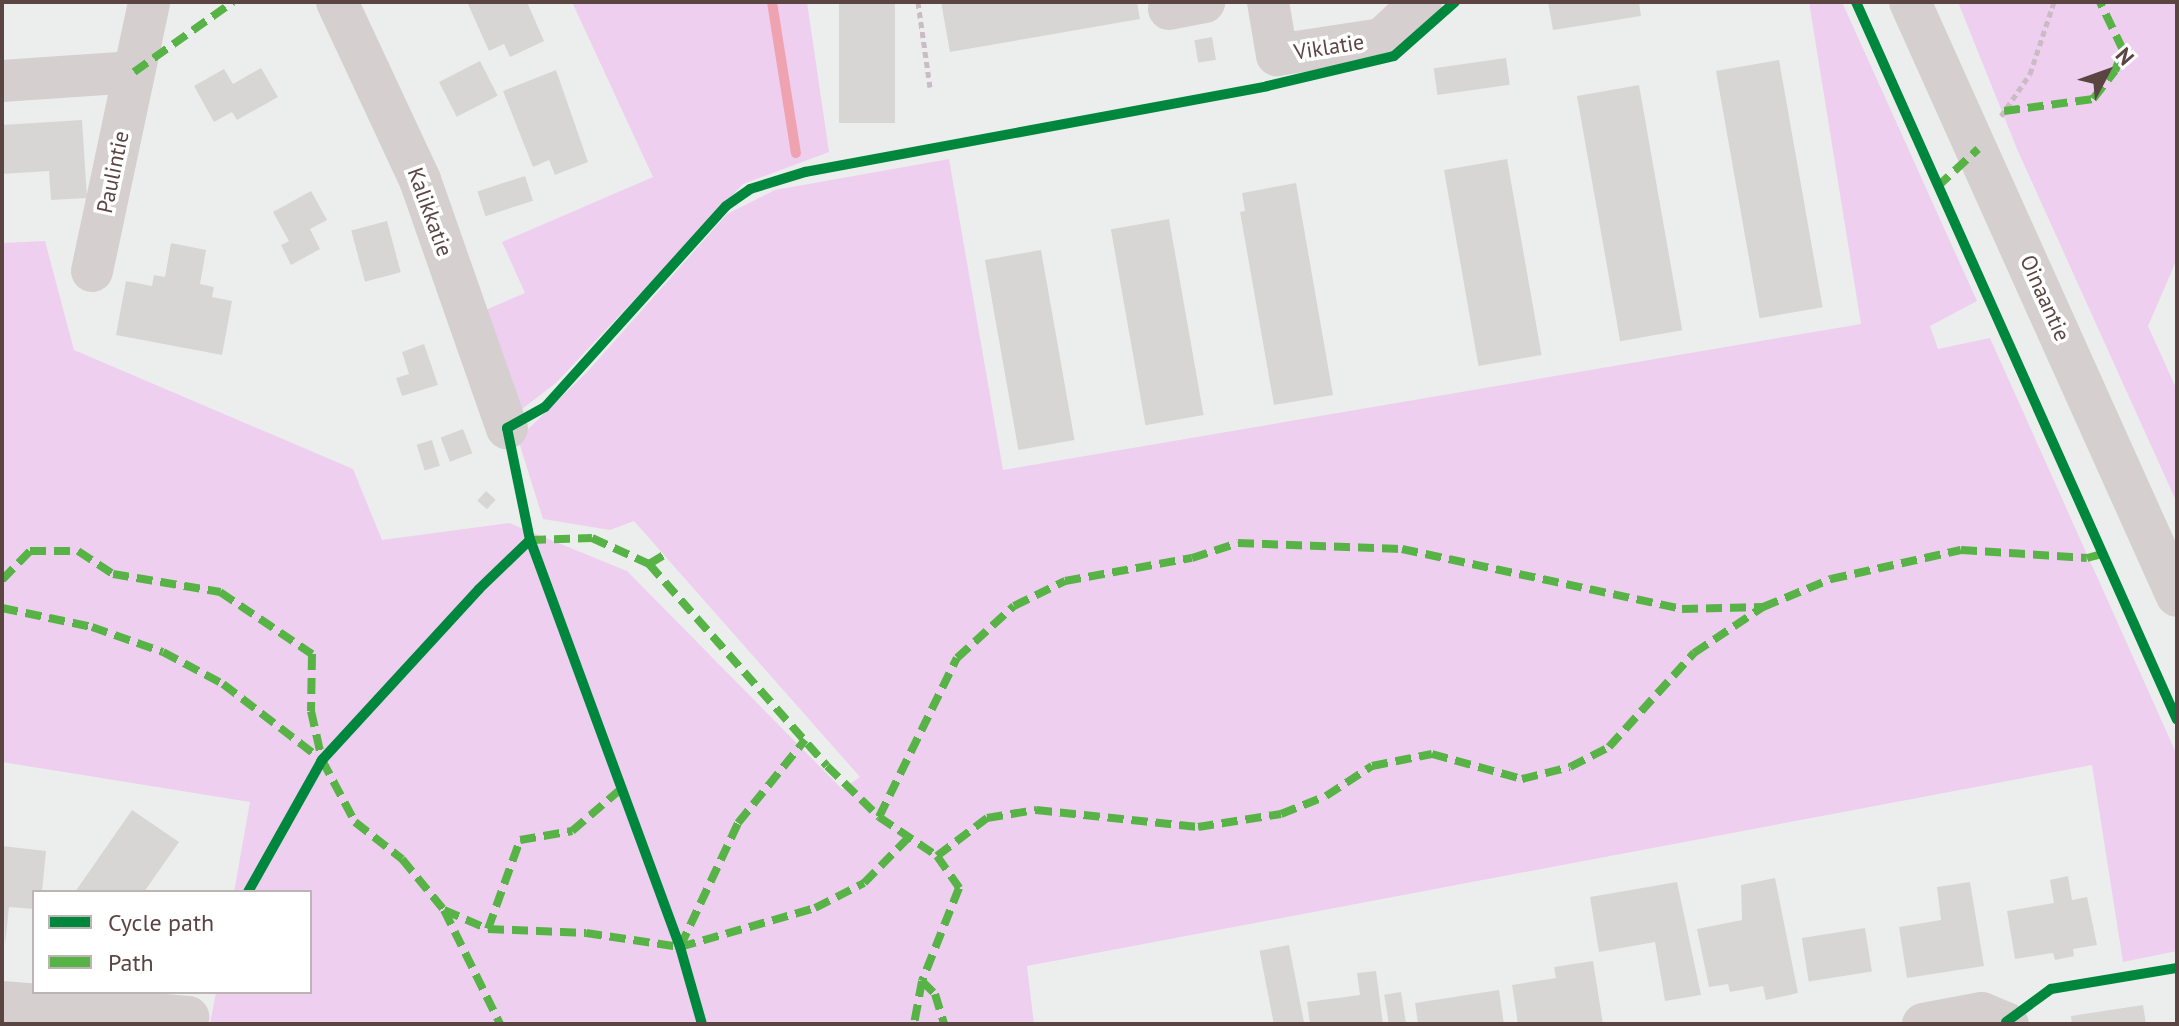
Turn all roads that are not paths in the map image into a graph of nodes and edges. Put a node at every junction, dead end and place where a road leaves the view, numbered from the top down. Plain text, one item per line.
1 (149, 2) edge
2 (337, 2) edge
3 (1268, 2) edge
4 (1421, 2) edge
5 (1910, 2) edge
6 (134, 72) junction
7 (2, 81) edge
8 (92, 271) dead end
9 (507, 428) dead end
10 (2177, 596) edge
11 (2, 1002) edge
12 (188, 1017) dead end
13 (1923, 1024) edge
14 (2008, 1024) edge

1 - 6 street, Paulintie
2 - 9 street, Kalikkatie
3 - 4 street, Viklatie
5 - 10 street, Oinaantie
6 - 7 street
6 - 8 street, Paulintie
11 - 12 street
13 - 14 street

